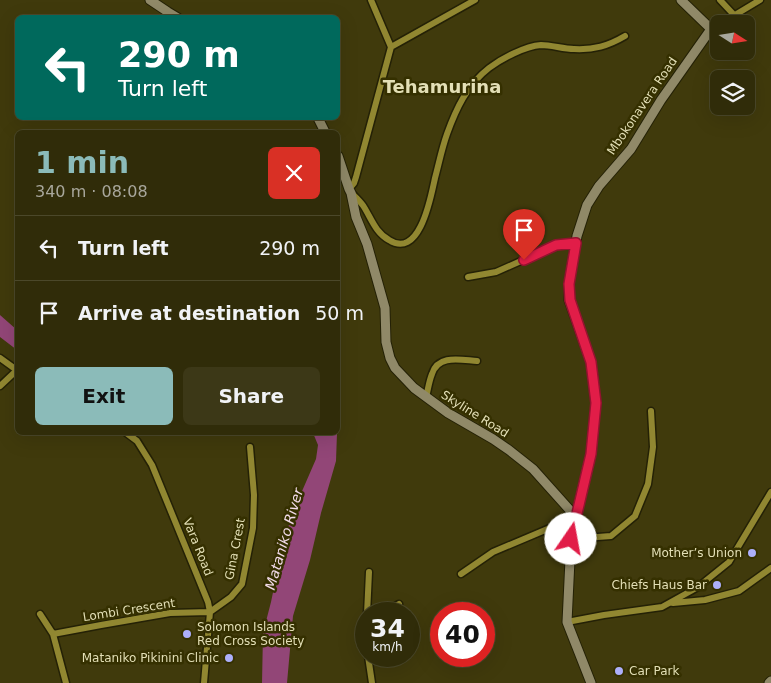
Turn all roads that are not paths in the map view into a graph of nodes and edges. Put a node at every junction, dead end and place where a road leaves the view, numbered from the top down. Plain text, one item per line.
1 (150, 0) edge
2 (371, 0) edge
3 (475, 0) edge
4 (681, 0) edge
5 (720, 0) edge
6 (760, 0) edge
7 (173, 15) edge
8 (734, 15) edge
9 (737, 15) edge
10 (710, 21) edge
11 (710, 35) edge
12 (625, 36) dead end
13 (391, 47) junction
14 (340, 162) edge
15 (350, 191) junction
16 (576, 243) junction
17 (468, 277) dead end
18 (0, 358) edge
19 (477, 361) dead end
20 (15, 369) edge
21 (15, 373) edge
22 (0, 386) edge
23 (426, 398) junction
24 (652, 411) dead end
25 (129, 435) edge
26 (250, 446) dead end
27 (771, 492) edge
28 (576, 518) junction
29 (571, 539) junction
30 (771, 568) edge
31 (369, 572) dead end
32 (461, 574) dead end
33 (368, 602) edge
34 (669, 604) junction
35 (210, 612) junction
36 (40, 614) dead end
37 (567, 622) junction
38 (53, 634) junction
39 (370, 667) edge
40 (66, 683) edge
41 (204, 683) edge
42 (372, 683) edge
43 (591, 683) edge

1 - 7 street
2 - 13 street
3 - 13 street
4 - 10 street
5 - 8 street
6 - 9 street
11 - 16 street, Mbokonavera Road
12 - 15 street
13 - 15 street
14 - 15 street, Skyline Road
15 - 23 street, Skyline Road
16 - 17 street
16 - 28 street, Mbokonavera Road
18 - 20 street
19 - 23 street
21 - 22 street
23 - 28 street, Skyline Road
24 - 29 street
25 - 35 street, Vara Road
26 - 35 street, Gina Crest
27 - 34 street
28 - 29 street
28 - 32 street
29 - 37 street
30 - 34 street
31 - 33 street
34 - 37 street
35 - 38 street, Lombi Crescent
35 - 41 street, Vara Road
36 - 38 street
37 - 43 street
38 - 40 street
39 - 42 street

